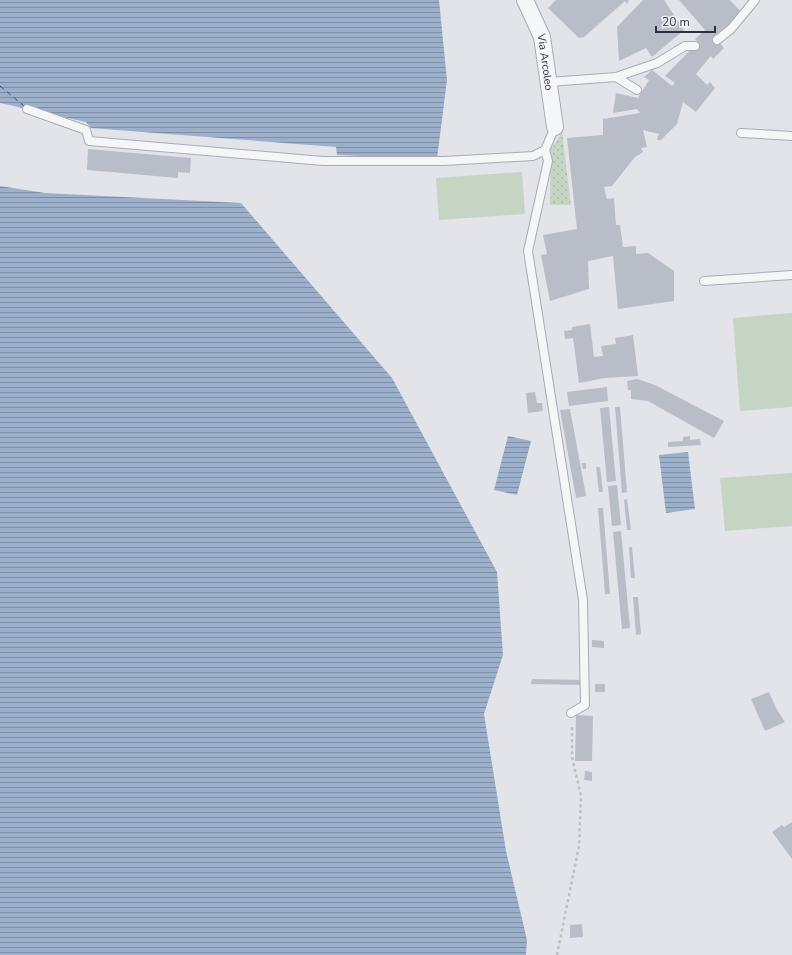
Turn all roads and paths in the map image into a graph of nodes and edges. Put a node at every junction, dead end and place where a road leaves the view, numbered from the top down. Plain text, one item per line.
1 (525, 0) edge
2 (755, 0) edge
3 (717, 40) dead end
4 (695, 46) dead end
5 (616, 77) junction
6 (549, 82) junction
7 (637, 90) dead end
8 (27, 109) dead end
9 (555, 127) joint
10 (741, 133) dead end
11 (792, 136) edge
12 (544, 150) junction
13 (792, 275) edge
14 (704, 281) dead end
15 (571, 713) joint
16 (557, 955) edge

1 - 6 street, Via Arcoleo
2 - 3 lane
4 - 5 lane
5 - 6 lane
5 - 7 lane
6 - 9 street, Via Arcoleo
8 - 12 lane
9 - 12 lane
10 - 11 lane
12 - 15 lane
13 - 14 lane
15 - 16 path

